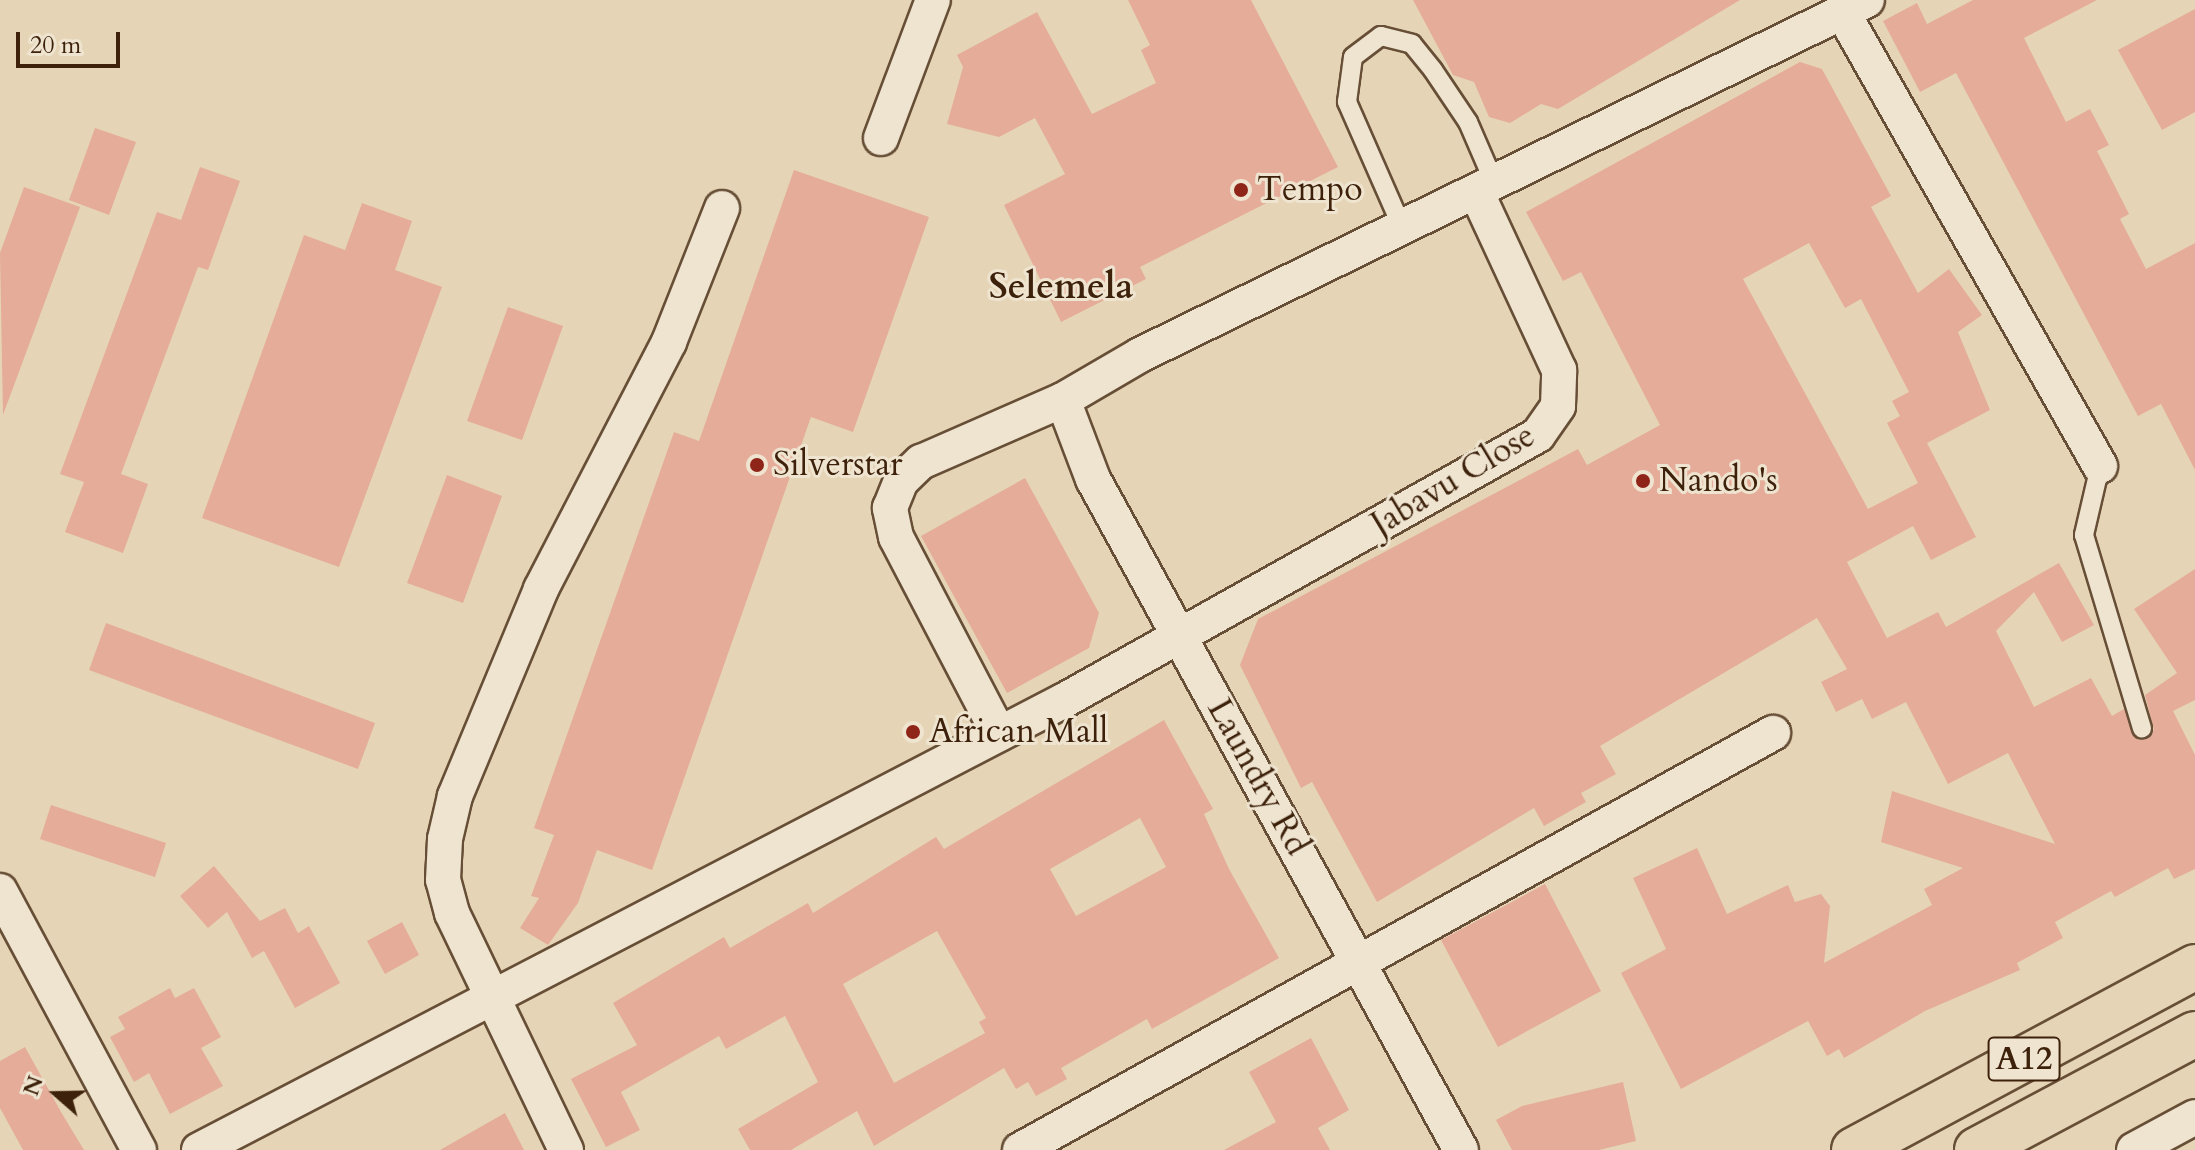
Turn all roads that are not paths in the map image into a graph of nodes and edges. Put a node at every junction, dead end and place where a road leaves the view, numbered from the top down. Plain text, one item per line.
1 (933, 0) edge
2 (1855, 6) edge
3 (881, 138) dead end
4 (1485, 187) junction
5 (722, 208) dead end
6 (1402, 227) junction
7 (1063, 400) junction
8 (2100, 466) joint
9 (1180, 637) junction
10 (2142, 728) dead end
11 (1773, 733) dead end
12 (999, 734) junction
13 (0, 891) edge
14 (1362, 963) junction
15 (2195, 967) edge
16 (489, 1003) junction
17 (2195, 1034) edge
18 (2195, 1117) edge
19 (139, 1150) edge
20 (199, 1150) edge
21 (566, 1150) edge
22 (1020, 1150) edge
23 (1461, 1150) edge
24 (1854, 1150) edge
25 (1977, 1150) edge
26 (2134, 1150) edge

1 - 3 street
2 - 4 street
2 - 8 street
4 - 6 street
4 - 6 lane
4 - 9 street, Jabavu Close
5 - 16 street
6 - 7 street
7 - 9 street, Laundry Rd
7 - 12 street
8 - 10 lane
9 - 12 street, Jabavu Close
9 - 14 street, Laundry Rd
11 - 14 street
12 - 16 street, Jabavu Close
13 - 19 street
14 - 22 street
14 - 23 street, Laundry Rd
15 - 24 main road, A12
16 - 20 street, Jabavu Close
16 - 21 street
17 - 25 main road, A12
18 - 26 street

